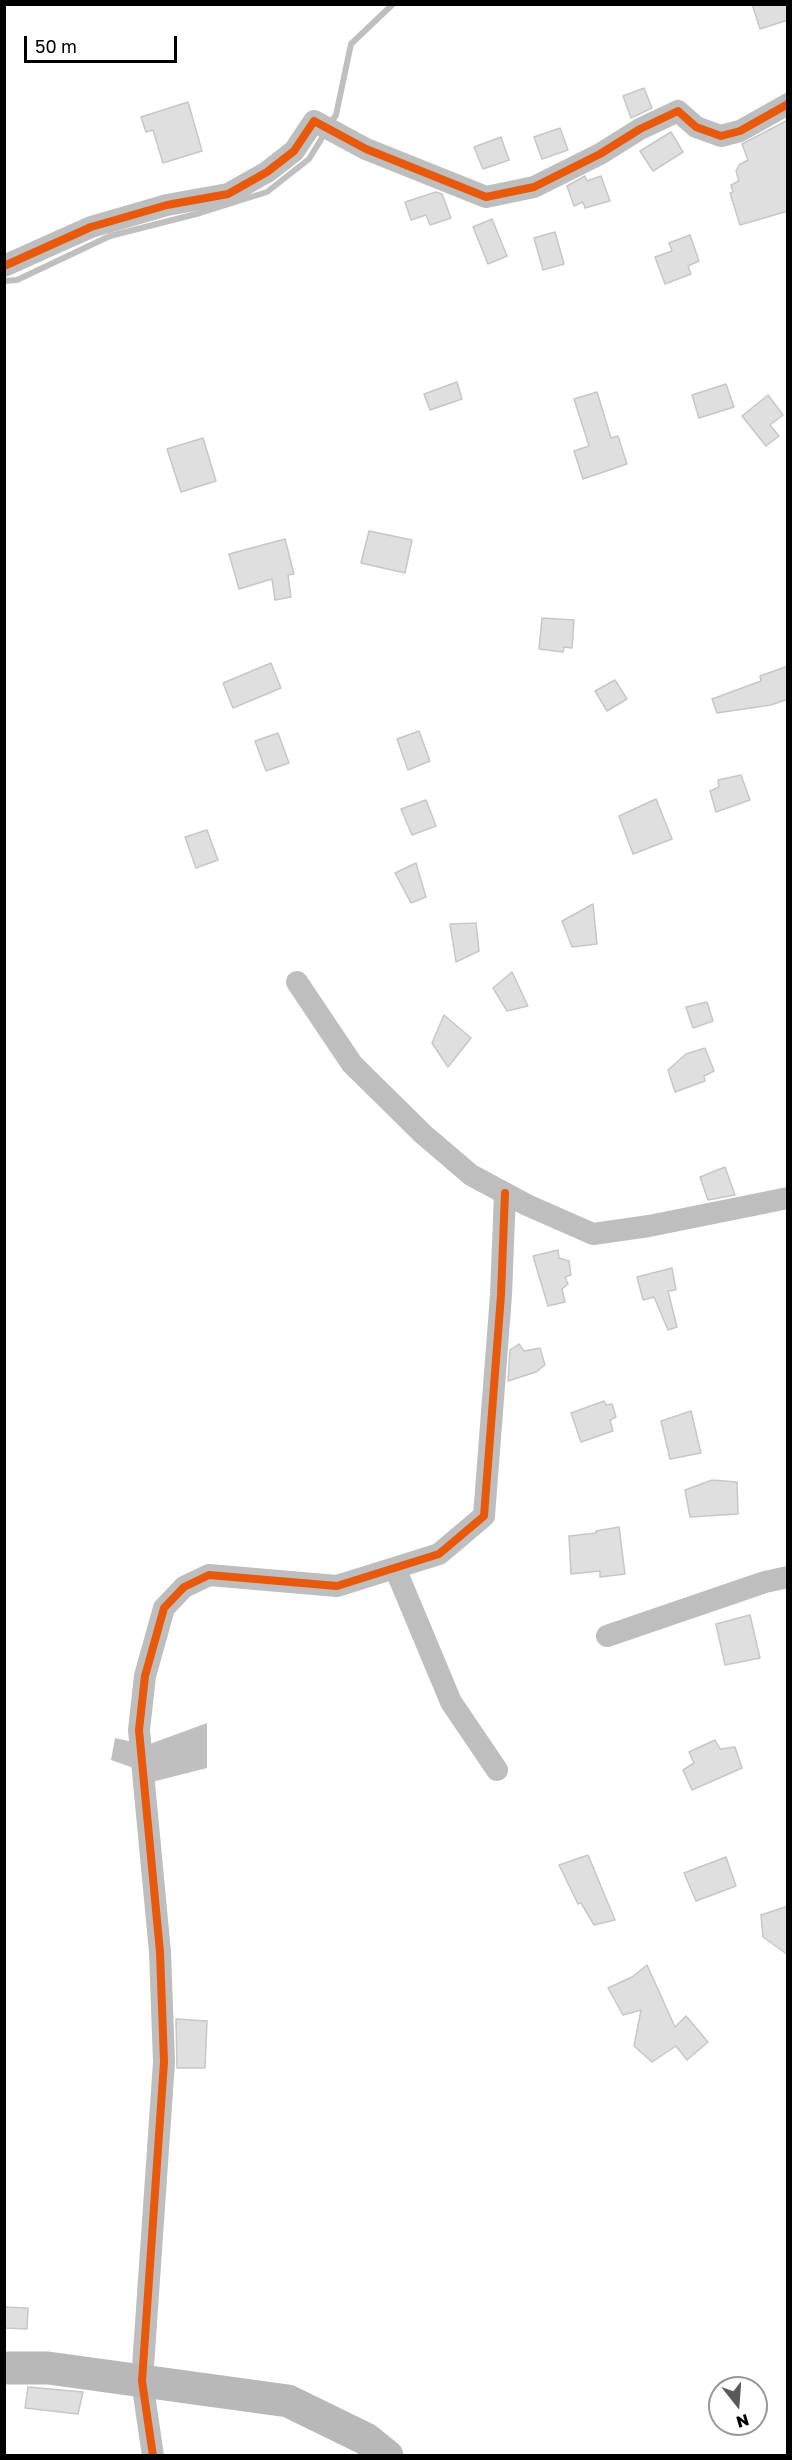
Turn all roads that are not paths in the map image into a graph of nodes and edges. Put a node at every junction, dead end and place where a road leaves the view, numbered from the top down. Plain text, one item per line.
1 (788, 104) edge
2 (4, 266) edge
3 (297, 982) dead end
4 (505, 1193) junction
5 (788, 1198) edge
6 (395, 1568) junction
7 (788, 1577) edge
8 (607, 1636) dead end
9 (497, 1770) dead end
10 (4, 2368) edge
11 (142, 2381) junction
12 (153, 2456) edge
13 (387, 2456) edge

1 - 2 street
3 - 4 street
4 - 5 street
4 - 6 street
6 - 9 street
6 - 11 street
7 - 8 street
10 - 11 main road
11 - 12 street
11 - 13 main road

